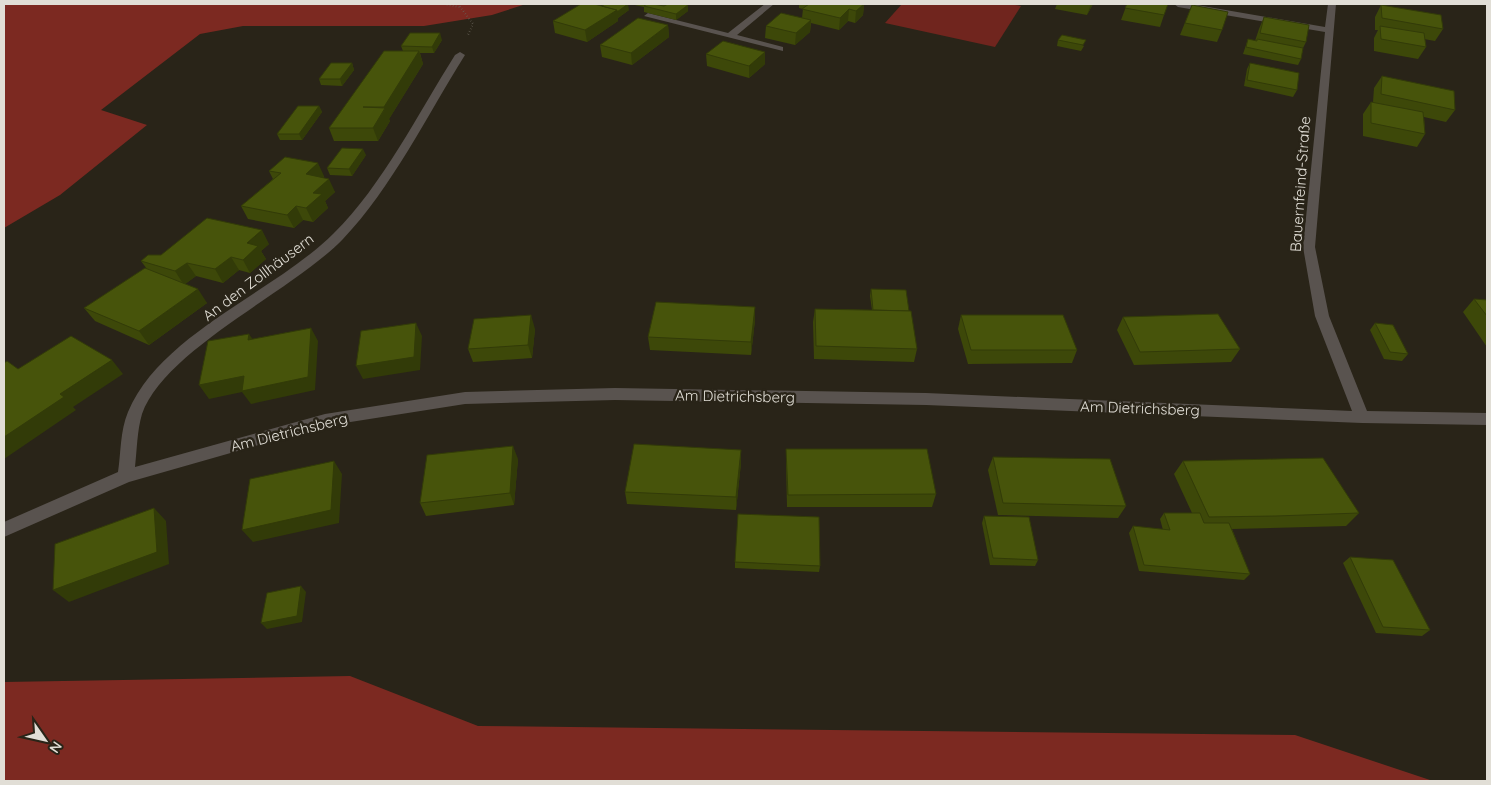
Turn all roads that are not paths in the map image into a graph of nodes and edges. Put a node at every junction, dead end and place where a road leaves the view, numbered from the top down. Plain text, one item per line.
1 (770, 4) edge
2 (1178, 4) edge
3 (1332, 4) edge
4 (648, 16) edge
5 (1328, 30) junction
6 (730, 36) junction
7 (780, 49) dead end
8 (460, 55) road end
9 (1362, 417) junction
10 (1487, 419) edge
11 (126, 476) junction
12 (4, 530) edge

1 - 6 street
2 - 5 street
3 - 5 street, Bauernfeind-Straße
4 - 6 street
5 - 9 street, Bauernfeind-Straße
6 - 7 street
8 - 11 street, An den Zollhäusern
9 - 10 street, Am Dietrichsberg
9 - 11 street, Am Dietrichsberg
11 - 12 street, Am Dietrichsberg

